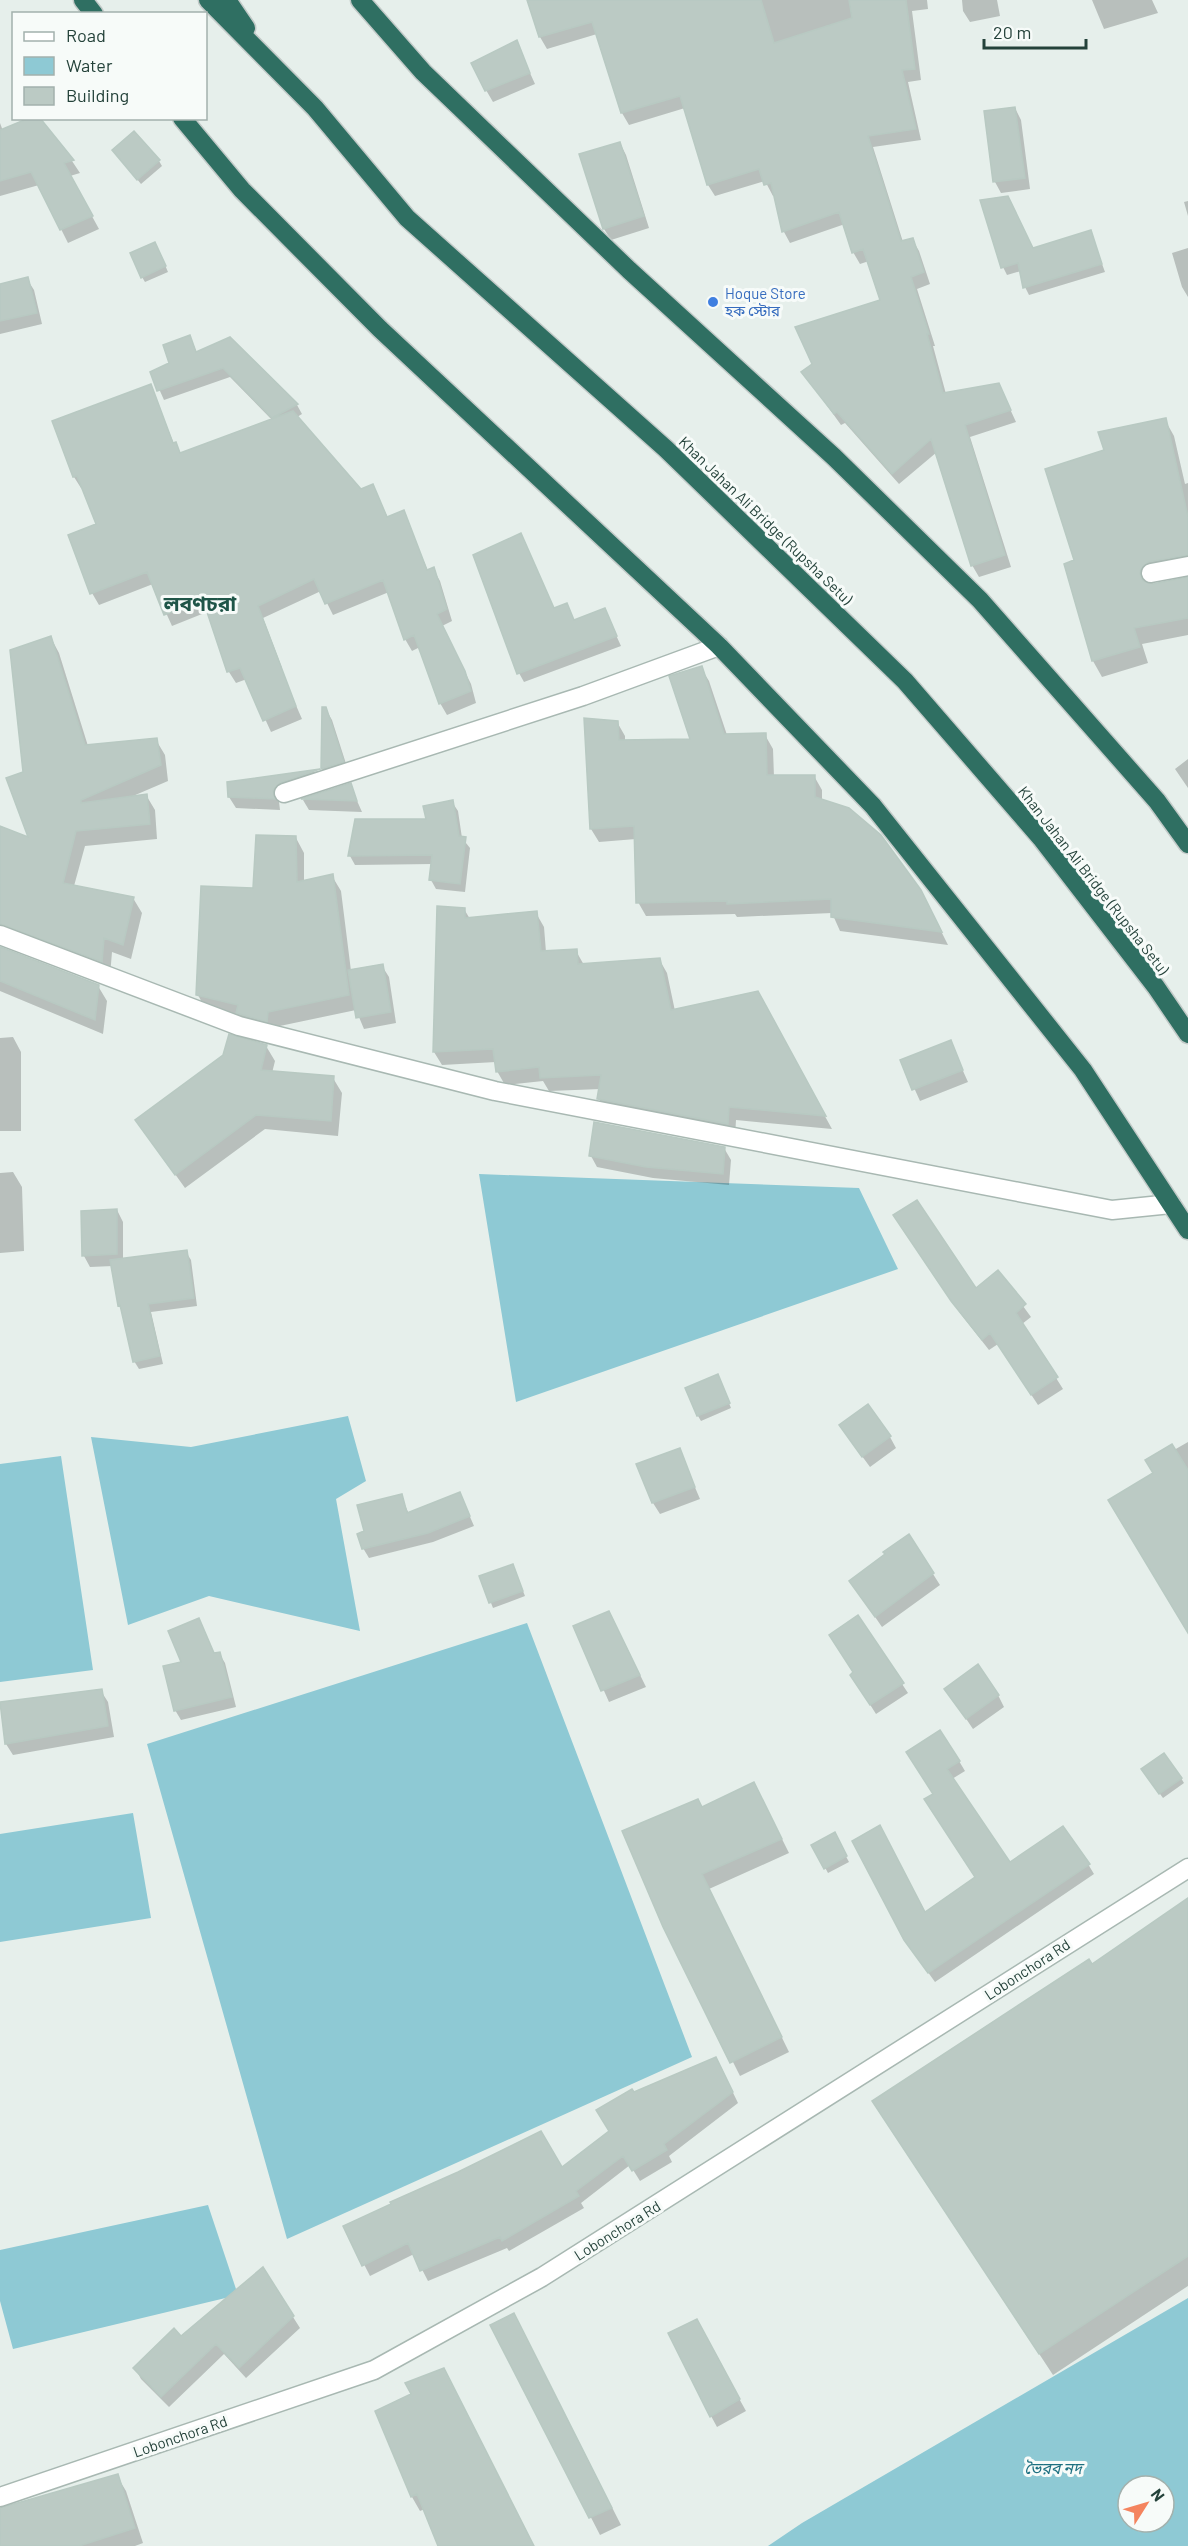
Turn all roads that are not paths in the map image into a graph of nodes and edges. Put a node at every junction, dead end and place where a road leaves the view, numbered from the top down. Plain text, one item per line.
1 (83, 0) edge
2 (208, 0) edge
3 (227, 0) edge
4 (360, 0) edge
5 (92, 12) edge
6 (276, 72) junction
7 (184, 120) edge
8 (1188, 566) edge
9 (1151, 573) dead end
10 (719, 646) junction
11 (284, 793) dead end
12 (1188, 844) edge
13 (0, 935) edge
14 (1188, 1034) edge
15 (1171, 1204) junction
16 (1188, 1230) edge
17 (1188, 1868) edge
18 (0, 2497) edge

1 - 5 highway
2 - 6 highway
3 - 6 highway
4 - 12 highway
6 - 14 highway, Khan Jahan Ali Bridge (Rupsha Setu)
7 - 10 highway
8 - 9 street
10 - 11 street
10 - 15 highway
13 - 15 street
15 - 16 highway
17 - 18 street, Lobonchora Rd

